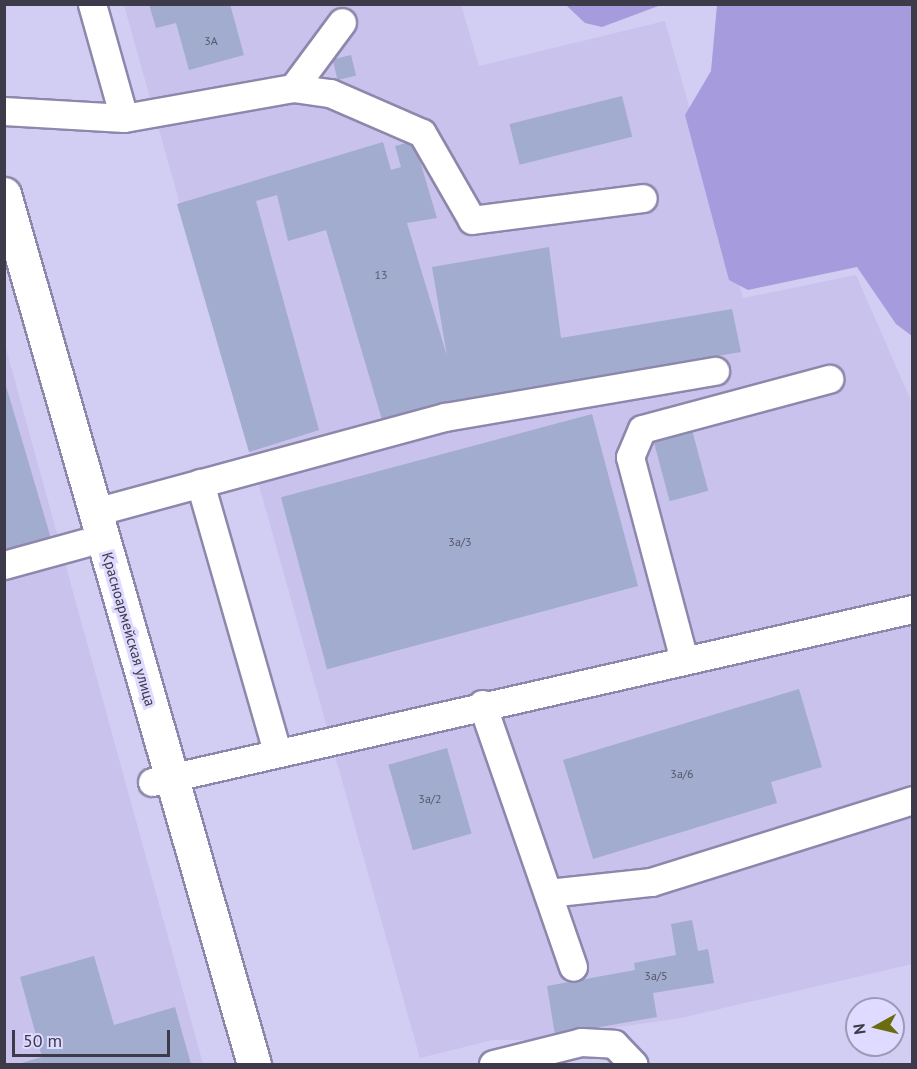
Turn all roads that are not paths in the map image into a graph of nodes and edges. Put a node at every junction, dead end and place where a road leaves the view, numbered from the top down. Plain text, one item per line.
1 (92, 4) edge
2 (342, 22) dead end
3 (293, 88) junction
4 (4, 111) edge
5 (124, 118) junction
6 (4, 194) edge
7 (643, 198) dead end
8 (4, 267) edge
9 (715, 371) dead end
10 (829, 379) dead end
11 (200, 483) junction
12 (95, 512) junction
13 (84, 543) junction
14 (4, 565) edge
15 (912, 609) edge
16 (684, 660) junction
17 (482, 704) junction
18 (277, 752) junction
19 (162, 779) junction
20 (912, 800) edge
21 (548, 893) junction
22 (573, 967) dead end
23 (233, 1065) edge
24 (254, 1065) edge
25 (493, 1065) edge
26 (633, 1065) edge

1 - 5 lane
2 - 3 lane
3 - 5 lane
3 - 7 lane
4 - 5 lane
6 - 12 main road, Красноармейская улица
8 - 13 main road, Красноармейская улица
9 - 11 lane
10 - 16 lane
11 - 12 lane
11 - 18 lane
12 - 19 main road, Красноармейская улица
13 - 14 lane
13 - 19 main road, Красноармейская улица
15 - 16 lane
16 - 17 lane
17 - 18 lane
17 - 21 lane
18 - 19 lane
19 - 23 main road, Красноармейская улица
19 - 24 main road, Красноармейская улица
20 - 21 lane
21 - 22 lane
25 - 26 lane

